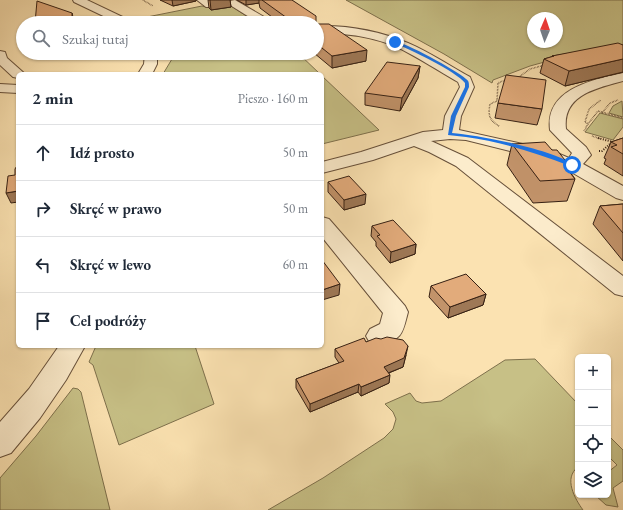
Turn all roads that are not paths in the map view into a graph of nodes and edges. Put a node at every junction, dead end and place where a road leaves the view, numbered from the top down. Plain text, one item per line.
1 (78, 0) edge
2 (234, 3) dead end
3 (112, 16) edge
4 (255, 16) edge
5 (324, 30) edge
6 (0, 55) edge
7 (152, 60) edge
8 (146, 72) edge
9 (16, 73) edge
10 (16, 75) edge
11 (623, 78) edge
12 (0, 84) edge
13 (0, 88) edge
14 (16, 89) edge
15 (450, 134) junction
16 (415, 141) junction
17 (572, 165) junction
18 (324, 167) edge
19 (623, 194) edge
20 (324, 225) edge
21 (623, 288) edge
22 (379, 336) dead end
23 (71, 348) edge
24 (0, 443) edge

1 - 3 street
2 - 4 street
5 - 15 street
6 - 9 street
7 - 8 street
10 - 12 street
11 - 17 street
13 - 14 street
15 - 16 street
15 - 17 street
16 - 18 street
16 - 21 street
17 - 19 street
20 - 22 street
23 - 24 street

